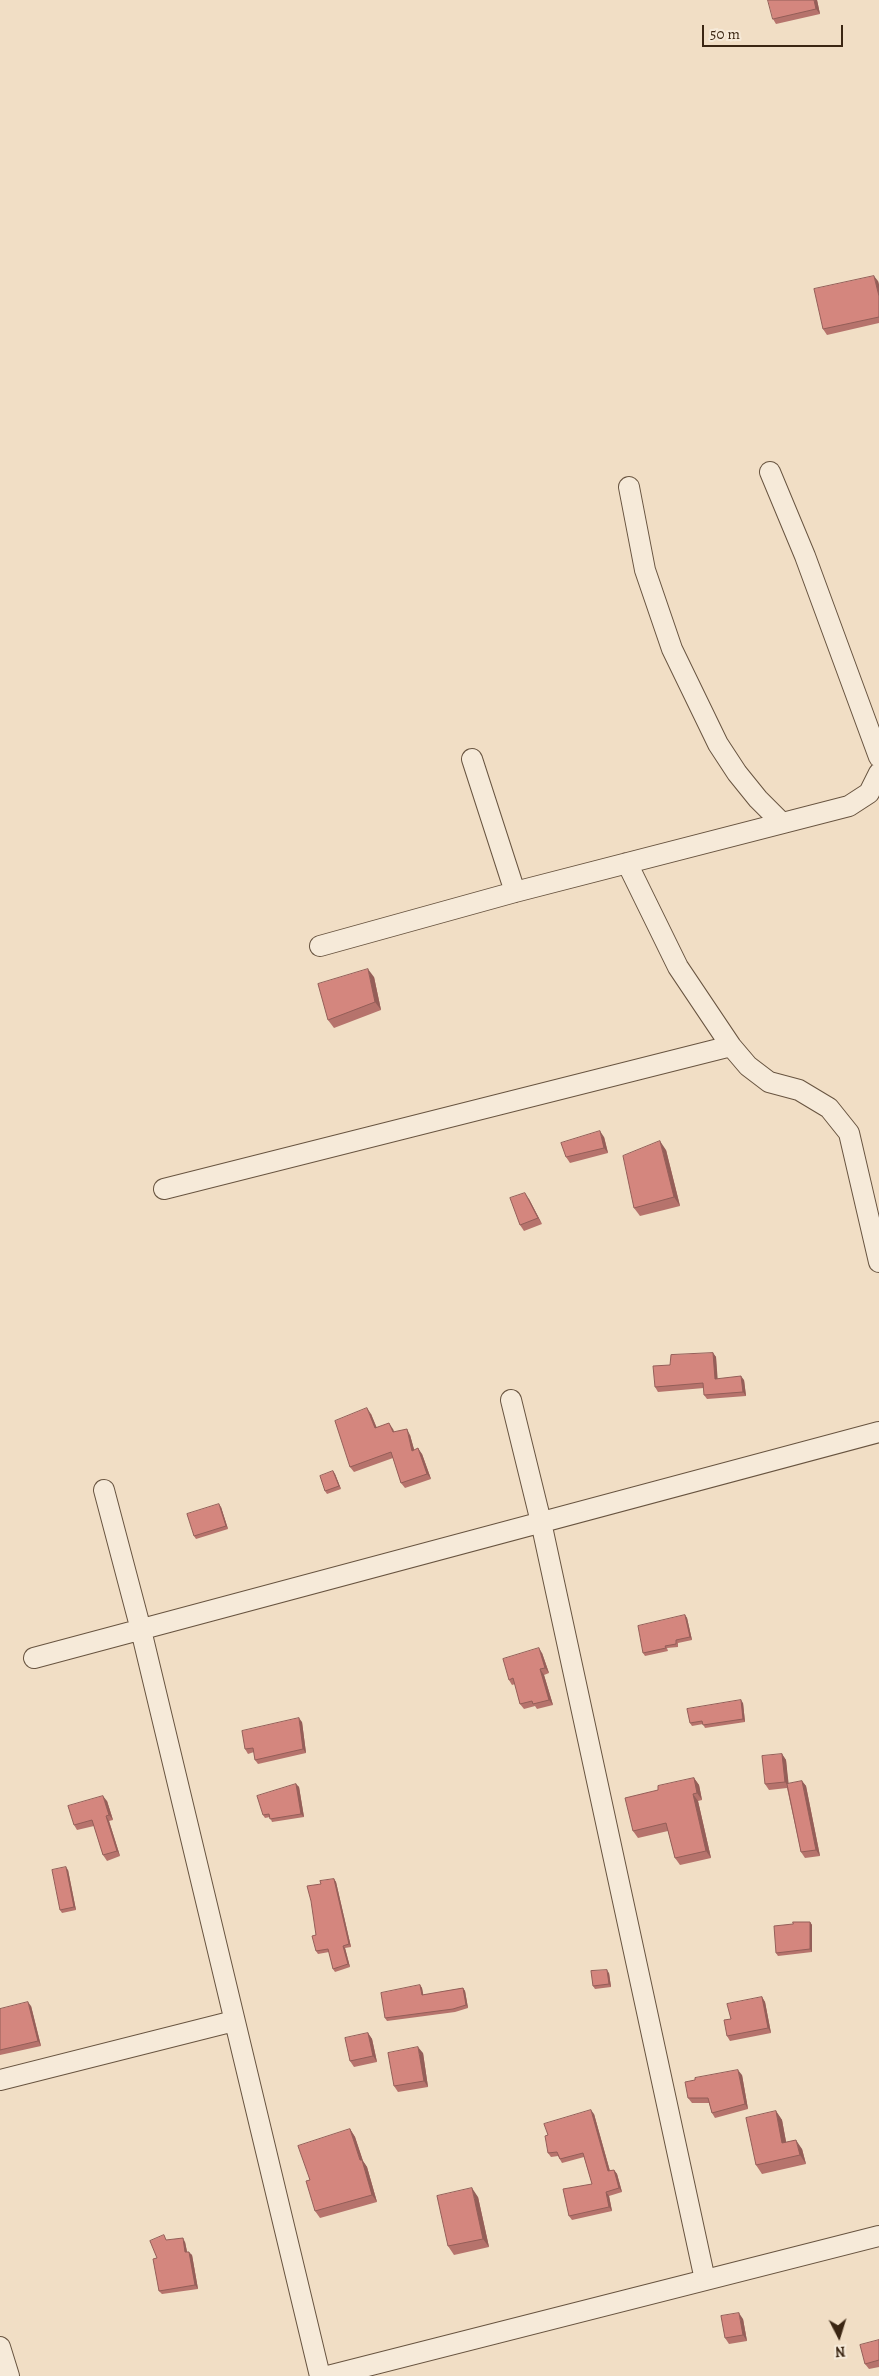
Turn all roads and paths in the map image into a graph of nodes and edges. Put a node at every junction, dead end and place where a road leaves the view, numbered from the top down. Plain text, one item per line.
1 (770, 472) dead end
2 (629, 487) dead end
3 (879, 757) edge
4 (472, 759) dead end
5 (879, 772) edge
6 (782, 823) junction
7 (627, 863) junction
8 (515, 892) junction
9 (320, 946) dead end
10 (730, 1046) junction
11 (164, 1189) dead end
12 (879, 1262) edge
13 (510, 1400) dead end
14 (879, 1432) edge
15 (104, 1490) dead end
16 (541, 1522) junction
17 (140, 1630) junction
18 (34, 1658) dead end
19 (234, 2021) junction
20 (0, 2080) edge
21 (879, 2236) edge
22 (705, 2280) junction
23 (0, 2347) edge
24 (9, 2376) edge
25 (320, 2376) edge
26 (328, 2376) edge

1 - 3 street
2 - 6 street
4 - 8 street
5 - 6 street
6 - 7 street
7 - 8 street
7 - 10 street
8 - 9 street
10 - 11 street
10 - 12 street
13 - 16 street
14 - 16 street
15 - 17 street
16 - 17 street
16 - 22 street
17 - 18 street
17 - 19 street
19 - 20 street
19 - 25 street
21 - 22 street
22 - 26 street
23 - 24 street

